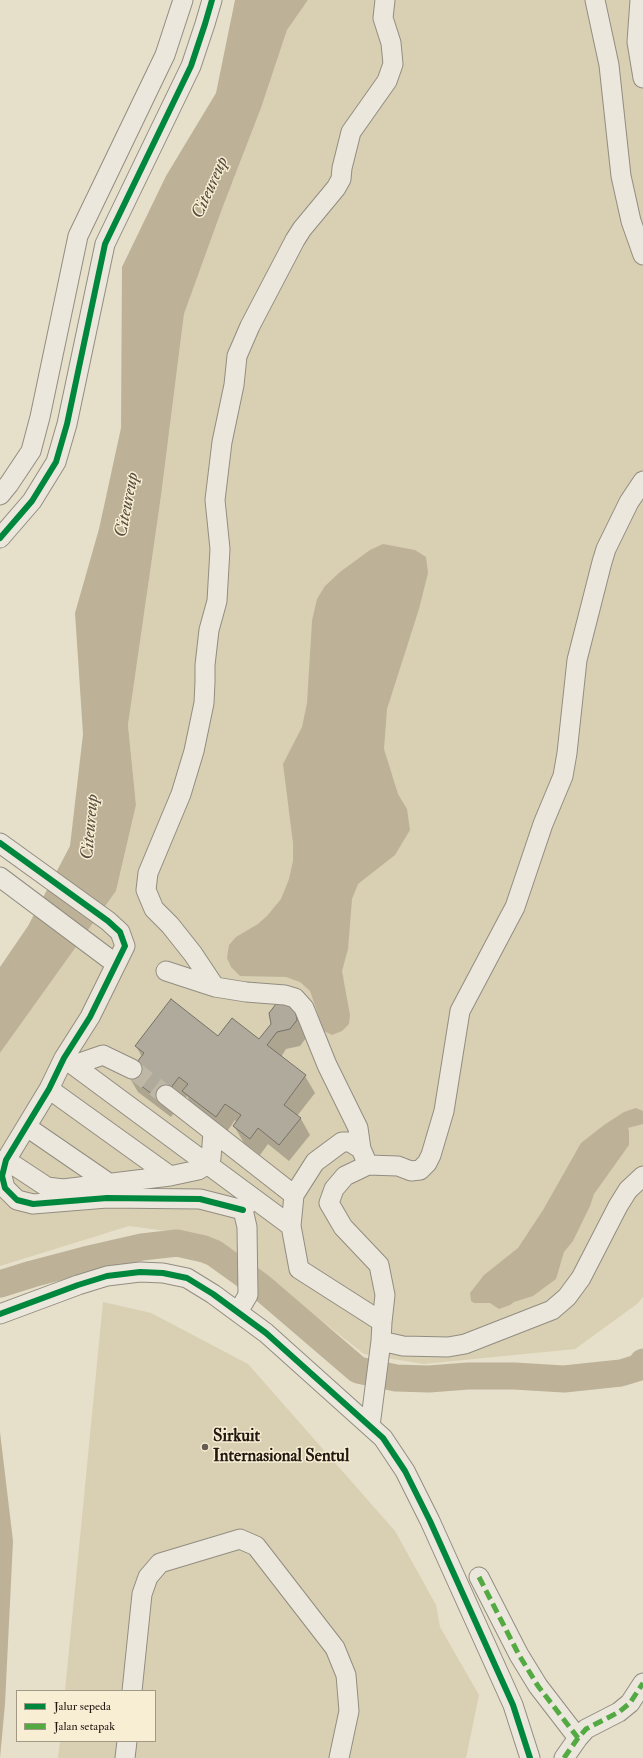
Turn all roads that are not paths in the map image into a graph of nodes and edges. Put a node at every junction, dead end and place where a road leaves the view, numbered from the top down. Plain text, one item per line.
1 (212, 0) edge
2 (385, 0) edge
3 (595, 0) edge
4 (640, 0) edge
5 (181, 8) edge
6 (205, 24) junction
7 (643, 78) edge
8 (643, 255) edge
9 (643, 481) edge
10 (0, 495) edge
11 (0, 538) edge
12 (0, 844) edge
13 (0, 877) edge
14 (116, 964) junction
15 (166, 971) dead end
16 (215, 986) junction
17 (69, 1062) junction
18 (132, 1069) tunnel mouth
19 (49, 1088) junction
20 (166, 1095) tunnel mouth
21 (27, 1127) junction
22 (212, 1132) junction
23 (365, 1157) junction
24 (6, 1160) junction
25 (208, 1164) junction
26 (170, 1176) junction
27 (643, 1176) edge
28 (110, 1184) junction
29 (294, 1195) junction
30 (248, 1211) junction
31 (292, 1226) junction
32 (238, 1312) junction
33 (0, 1314) edge
34 (382, 1322) junction
35 (380, 1349) junction
36 (370, 1426) junction
37 (479, 1577) dead end
38 (643, 1683) edge
39 (132, 1690) edge
40 (578, 1738) junction
41 (127, 1742) edge
42 (125, 1758) edge
43 (339, 1758) edge
44 (530, 1758) edge
45 (564, 1758) edge

1 - 6 street
2 - 16 street
3 - 8 street
4 - 7 street
5 - 6 street
5 - 10 street
6 - 11 street
9 - 23 street
12 - 14 street
13 - 14 street
14 - 17 street
15 - 16 street
16 - 23 street
17 - 18 street
17 - 19 street
17 - 25 street
19 - 21 street
19 - 26 street
20 - 22 street
21 - 24 street
21 - 28 street
22 - 25 street
22 - 29 street
23 - 29 street
23 - 34 street
24 - 28 street
24 - 30 street
25 - 26 street
25 - 30 street
26 - 28 street
27 - 35 street
29 - 31 street
30 - 31 street
30 - 32 street
31 - 34 street
32 - 33 street
32 - 36 street
34 - 35 street
35 - 36 street
36 - 44 street
37 - 40 street
38 - 40 street
39 - 43 street
40 - 45 street
41 - 42 street

